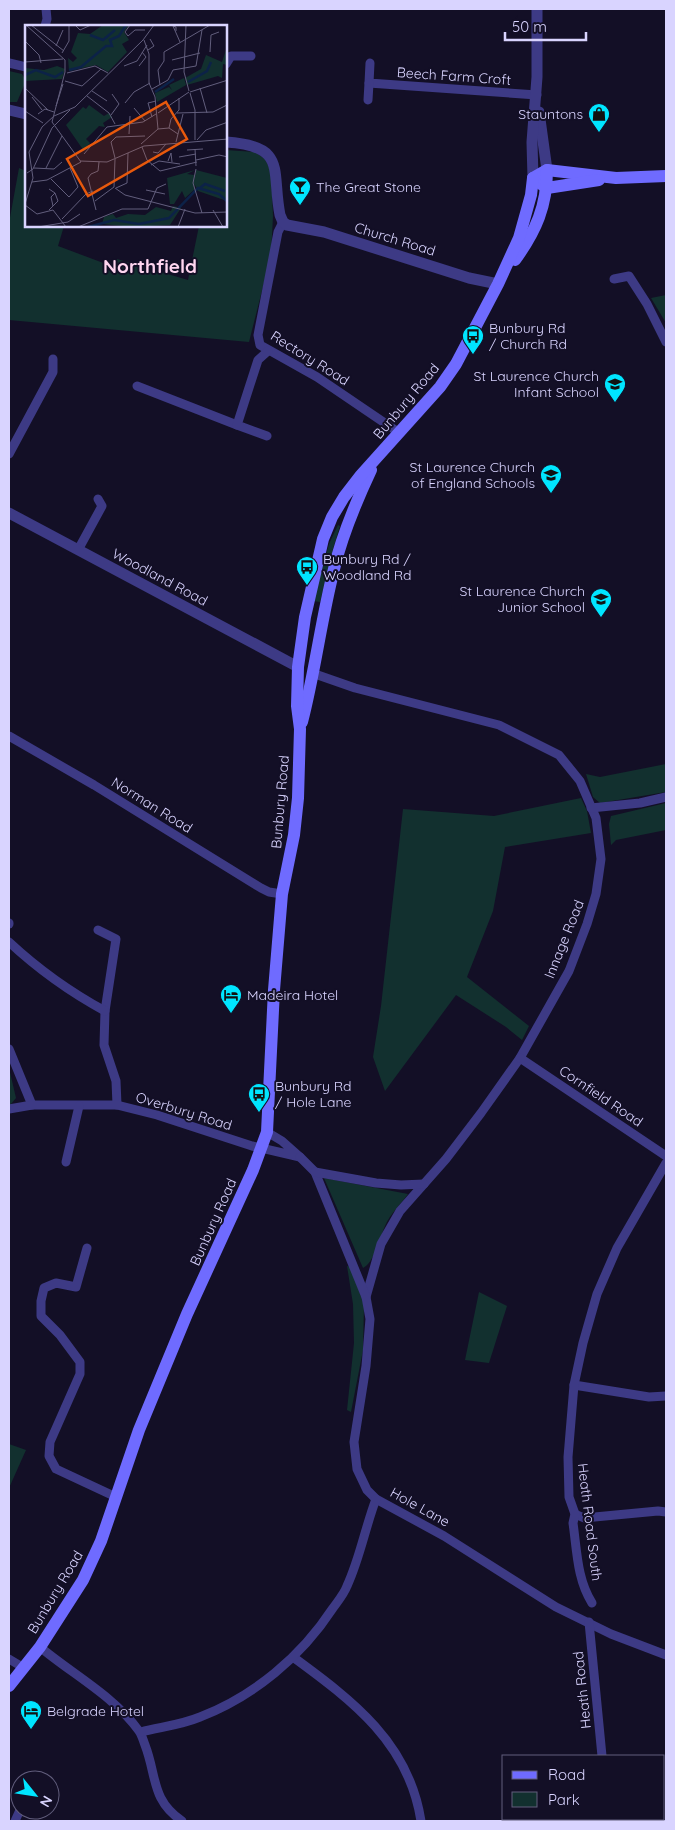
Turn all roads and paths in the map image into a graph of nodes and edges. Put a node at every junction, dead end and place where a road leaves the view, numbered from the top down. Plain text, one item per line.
1 (46, 9) edge
2 (537, 9) edge
3 (45, 25) edge
4 (252, 56) dead end
5 (228, 61) edge
6 (9, 63) edge
7 (370, 63) dead end
8 (25, 67) edge
9 (369, 84) junction
10 (537, 95) junction
11 (368, 100) dead end
12 (9, 110) edge
13 (25, 114) edge
14 (228, 142) edge
15 (547, 170) junction
16 (666, 176) edge
17 (533, 178) junction
18 (616, 178) junction
19 (547, 188) junction
20 (283, 222) junction
21 (614, 279) dead end
22 (498, 284) junction
23 (666, 342) edge
24 (268, 351) junction
25 (53, 359) dead end
26 (137, 386) dead end
27 (237, 425) junction
28 (398, 432) junction
29 (267, 436) dead end
30 (9, 454) edge
31 (377, 458) junction
32 (103, 504) dead end
33 (9, 512) edge
34 (78, 550) junction
35 (298, 667) junction
36 (312, 673) junction
37 (300, 729) junction
38 (9, 736) edge
39 (666, 797) edge
40 (591, 808) junction
41 (282, 894) junction
42 (98, 930) dead end
43 (9, 942) edge
44 (105, 1011) junction
45 (9, 1049) edge
46 (520, 1058) junction
47 (32, 1105) junction
48 (116, 1105) junction
49 (79, 1106) junction
50 (9, 1109) edge
51 (267, 1132) junction
52 (261, 1148) junction
53 (666, 1156) edge
54 (300, 1157) junction
55 (66, 1162) dead end
56 (666, 1163) edge
57 (315, 1172) junction
58 (424, 1184) junction
59 (87, 1248) dead end
60 (366, 1297) junction
61 (574, 1385) junction
62 (666, 1396) edge
63 (116, 1498) junction
64 (376, 1499) junction
65 (666, 1512) edge
66 (575, 1514) junction
67 (592, 1603) dead end
68 (589, 1622) junction
69 (40, 1646) junction
70 (666, 1655) edge
71 (293, 1657) junction
72 (9, 1659) edge
73 (24, 1668) junction
74 (9, 1686) edge
75 (141, 1732) junction
76 (602, 1755) edge
77 (182, 1821) edge
78 (421, 1821) edge

1 - 3 street
2 - 10 street
4 - 5 street
6 - 8 street
7 - 9 street
9 - 10 street, Beech Farm Croft
9 - 11 street
10 - 15 street
10 - 17 street
12 - 13 street
14 - 20 street
15 - 17 main road
15 - 18 main road
15 - 19 main road
16 - 18 main road
17 - 19 main road
17 - 22 main road
18 - 19 main road
19 - 22 main road
20 - 22 street, Church Road
20 - 24 street, Rectory Road
21 - 23 street
22 - 28 main road, Bunbury Road
24 - 27 street
24 - 28 street, Rectory Road
25 - 30 street
26 - 27 street
27 - 29 street
28 - 31 main road, Bunbury Road
31 - 35 main road, Bunbury Road
31 - 36 main road, Bunbury Road
32 - 34 street
33 - 34 street, Woodland Road
34 - 35 street, Woodland Road
35 - 36 main road
35 - 37 main road, Bunbury Road
36 - 37 main road, Bunbury Road
36 - 40 street, Innage Road
37 - 41 main road, Bunbury Road
38 - 41 street, Norman Road
39 - 40 street
40 - 46 street, Innage Road
41 - 51 main road, Bunbury Road
42 - 44 street
43 - 44 street
44 - 48 street
45 - 47 street
46 - 53 street, Cornfield Road
46 - 58 street, Innage Road
47 - 49 street, Overbury Road
47 - 50 street, Overbury Road
48 - 49 street, Overbury Road
48 - 52 street, Overbury Road
49 - 55 street
51 - 52 main road, Bunbury Road
51 - 54 street, Hole Lane
52 - 54 street
52 - 63 main road, Bunbury Road
54 - 57 street, Hole Lane
56 - 61 street, Heath Road South
57 - 58 street
57 - 60 street, Hole Lane
58 - 60 street, Innage Road
59 - 63 street
60 - 64 street, Hole Lane
61 - 62 street
61 - 66 street, Heath Road South
63 - 69 main road, Bunbury Road
64 - 68 street, Hole Lane
64 - 71 street
65 - 66 street
66 - 67 street, Heath Road South
68 - 70 street, Hole Lane
68 - 76 street, Heath Road
69 - 73 main road, Bunbury Road
69 - 75 street
71 - 75 street
71 - 78 street
72 - 73 street
73 - 74 main road, Bunbury Road
75 - 77 street

